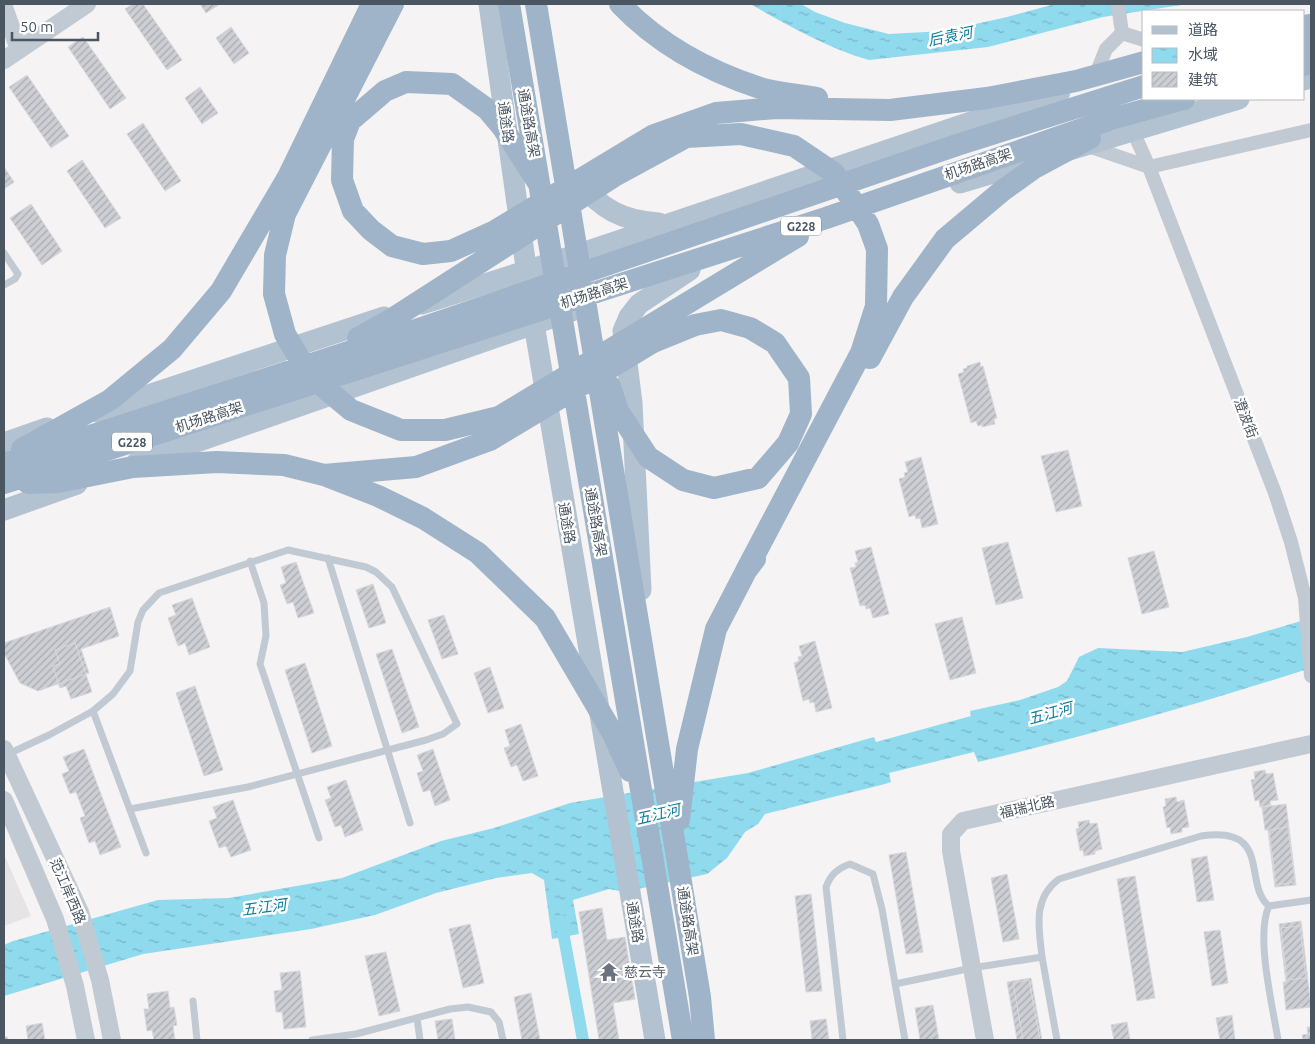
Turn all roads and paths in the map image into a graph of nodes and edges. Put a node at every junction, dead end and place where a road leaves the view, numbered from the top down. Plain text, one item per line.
1 (87, 4) edge
2 (372, 4) edge
3 (392, 4) edge
4 (489, 4) edge
5 (509, 4) edge
6 (536, 4) edge
7 (546, 4) edge
8 (620, 4) edge
9 (1118, 4) edge
10 (4, 7) edge
11 (1122, 32) junction
12 (1142, 39) edge
13 (19, 50) junction
14 (4, 60) edge
15 (1142, 63) edge
16 (1142, 67) edge
17 (1094, 80) junction
18 (1142, 87) edge
19 (1180, 100) edge
20 (1188, 100) edge
21 (1235, 100) edge
22 (890, 110) junction
23 (1132, 129) junction
24 (1311, 130) edge
25 (1082, 144) junction
26 (1149, 167) junction
27 (575, 177) junction
28 (540, 184) junction
29 (826, 218) junction
30 (667, 224) junction
31 (585, 252) junction
32 (4, 253) edge
33 (527, 270) junction
34 (690, 270) junction
35 (4, 285) edge
36 (593, 304) junction
37 (534, 324) junction
38 (590, 328) junction
39 (328, 359) junction
40 (4, 467) edge
41 (324, 475) junction
42 (4, 510) edge
43 (328, 558) junction
44 (250, 561) junction
45 (746, 571) junction
46 (642, 608) junction
47 (1311, 669) edge
48 (1311, 676) edge
49 (93, 710) junction
50 (1311, 744) edge
51 (386, 750) junction
52 (5, 753) edge
53 (298, 774) junction
54 (642, 796) junction
55 (4, 800) edge
56 (130, 809) junction
57 (410, 823) dead end
58 (676, 836) junction
59 (319, 838) dead end
60 (146, 853) dead end
61 (1311, 900) edge
62 (1269, 906) junction
63 (1042, 957) junction
64 (972, 968) junction
65 (895, 984) junction
66 (193, 1001) dead end
67 (417, 1018) junction
68 (330, 1039) edge
69 (86, 1040) edge
70 (112, 1040) edge
71 (197, 1040) edge
72 (312, 1040) edge
73 (420, 1040) edge
74 (503, 1040) edge
75 (655, 1040) edge
76 (683, 1040) edge
77 (705, 1040) edge
78 (843, 1040) edge
79 (905, 1040) edge
80 (985, 1040) edge
81 (1057, 1040) edge
82 (1278, 1040) edge

1 - 13 street
2 - 40 highway
3 - 29 highway
4 - 33 main road, 通途路
5 - 28 highway, 通途路高架
6 - 38 highway, 通途路高架
7 - 27 main road
8 - 22 highway
9 - 11 street
10 - 13 street
11 - 12 street
11 - 17 street
13 - 14 street
15 - 22 highway
16 - 17 main road
17 - 30 main road
18 - 39 highway, 机场路高架 / G228
19 - 29 highway, 机场路高架 / G228
20 - 45 highway
21 - 23 main road
22 - 28 highway
23 - 25 main road
23 - 26 street, 澄波街
24 - 26 street
25 - 26 street
25 - 34 main road
26 - 47 street, 澄波街
27 - 30 main road
27 - 31 main road
28 - 54 highway, 通途路高架
29 - 40 highway, 机场路高架 / G228
30 - 31 main road
31 - 33 main road
31 - 36 main road
32 - 35 lane
33 - 37 main road, 通途路
33 - 40 main road
34 - 36 main road
34 - 46 main road
36 - 37 main road
36 - 46 main road
37 - 42 main road
37 - 75 main road, 通途路
38 - 41 highway
38 - 58 highway, 通途路高架
39 - 40 highway, 机场路高架 / G228
39 - 45 highway
40 - 41 highway
41 - 54 highway
43 - 44 lane
43 - 51 lane
43 - 51 lane
44 - 49 lane
44 - 53 lane
45 - 58 highway
46 - 58 main road
47 - 48 street, 澄波街
49 - 52 lane
49 - 56 lane
50 - 64 street, 福瑞北路
51 - 53 lane
51 - 57 lane
52 - 70 street, 范江岸西路
53 - 56 lane
53 - 59 lane
54 - 76 highway, 通途路高架
55 - 69 street, 范江岸西路
56 - 60 lane
58 - 77 highway, 通途路高架
61 - 62 lane
62 - 63 lane
62 - 82 lane
63 - 64 lane
63 - 81 lane
64 - 65 lane
64 - 80 street, 福瑞北路
65 - 78 lane
65 - 79 lane
66 - 71 lane
67 - 68 lane
67 - 73 lane
67 - 74 lane
68 - 72 lane

